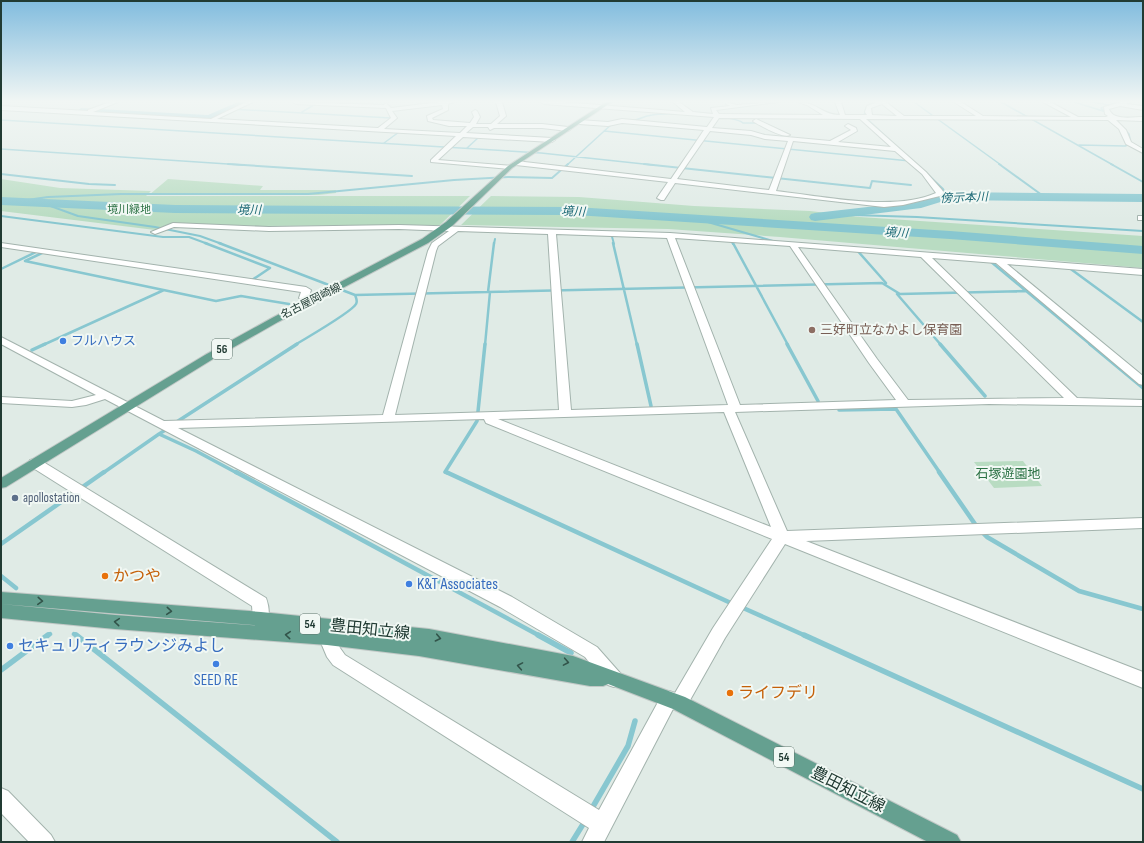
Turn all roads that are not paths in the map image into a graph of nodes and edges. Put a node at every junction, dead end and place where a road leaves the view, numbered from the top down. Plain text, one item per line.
1 (454, 141) edge
2 (550, 141) edge
3 (699, 141) edge
4 (790, 141) edge
5 (809, 141) edge
6 (834, 141) edge
7 (888, 141) edge
8 (1128, 141) edge
9 (831, 143) junction
10 (896, 149) junction
11 (1142, 151) edge
12 (513, 165) junction
13 (671, 181) junction
14 (772, 192) junction
15 (661, 198) dead end
16 (449, 227) junction
17 (157, 232) dead end
18 (552, 232) junction
19 (670, 235) junction
20 (792, 242) junction
21 (1, 246) edge
22 (924, 255) junction
23 (998, 262) junction
24 (1142, 271) edge
25 (311, 302) junction
26 (1, 340) edge
27 (1143, 382) edge
28 (107, 395) junction
29 (1, 400) edge
30 (1074, 401) junction
31 (1143, 403) edge
32 (905, 404) junction
33 (128, 407) junction
34 (732, 409) junction
35 (565, 413) junction
36 (487, 415) junction
37 (388, 418) junction
38 (162, 425) junction
39 (35, 463) junction
40 (1, 484) edge
41 (1143, 523) edge
42 (782, 536) junction
43 (1, 598) edge
44 (1, 611) edge
45 (262, 619) junction
46 (327, 638) junction
47 (614, 679) junction
48 (1143, 680) edge
49 (674, 701) junction
50 (1, 798) edge
51 (603, 825) junction
52 (44, 842) edge
53 (593, 842) edge
54 (950, 842) edge

1 - 12 street
2 - 12 main road, 名古屋岡崎線 / 56
3 - 13 street
4 - 14 street
5 - 9 street
6 - 9 street
7 - 10 street
8 - 11 street
9 - 10 street
10 - 14 street
12 - 13 street
12 - 16 main road, 名古屋岡崎線 / 56
13 - 14 street
13 - 15 street
16 - 17 street
16 - 18 street
16 - 25 main road, 名古屋岡崎線 / 56
16 - 37 street
18 - 19 street
18 - 35 street
19 - 20 street
19 - 34 street
20 - 22 street
20 - 24 street
20 - 32 street
21 - 25 street
22 - 23 street
22 - 30 street
23 - 24 street
23 - 27 street
25 - 33 main road, 名古屋岡崎線 / 56
26 - 28 street
28 - 29 street
28 - 33 street
30 - 31 street
30 - 32 street
32 - 34 street
33 - 38 street
33 - 39 main road, 名古屋岡崎線 / 56
34 - 35 street
34 - 42 street
35 - 36 street
36 - 37 street
36 - 42 street
37 - 38 street
38 - 47 street
39 - 40 main road, 名古屋岡崎線 / 56
39 - 45 street
41 - 42 street
42 - 48 street
42 - 49 street
43 -> 45 main road, 豊田知立線 / 54
46 -> 44 main road, 豊田知立線 / 54
45 -> 47 main road, 豊田知立線 / 54
47 -> 46 main road, 豊田知立線 / 54
46 - 51 street
47 - 49 main road, 豊田知立線 / 54
49 - 51 street
49 - 54 main road, 豊田知立線 / 54
50 - 52 street
51 - 53 street

